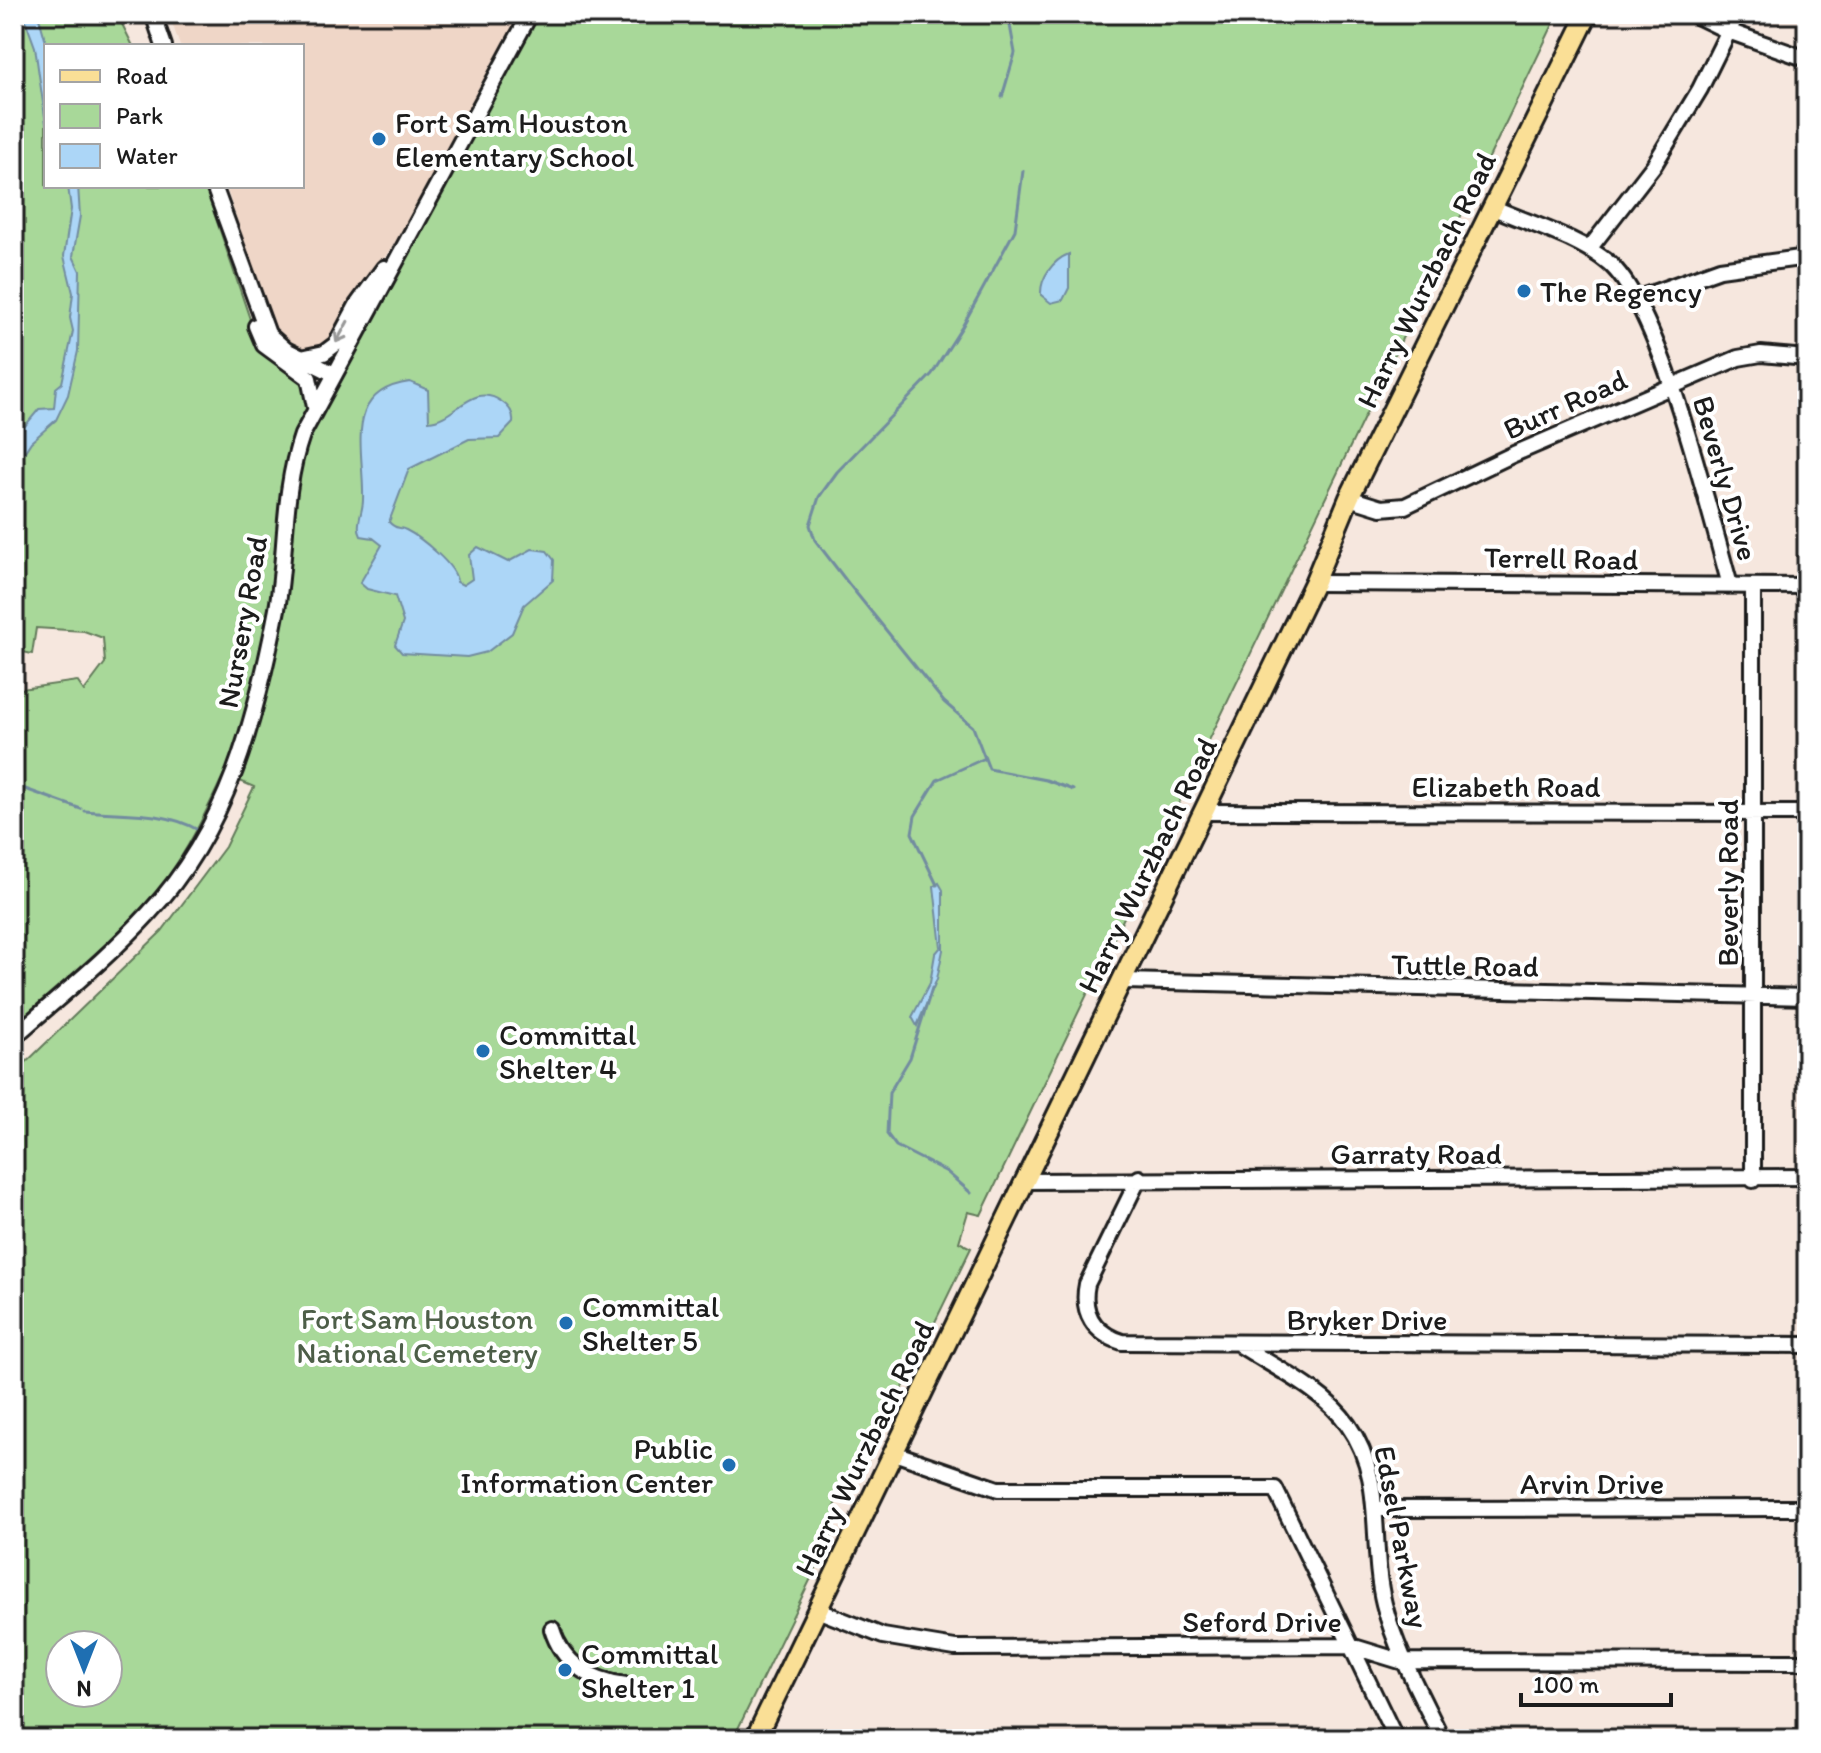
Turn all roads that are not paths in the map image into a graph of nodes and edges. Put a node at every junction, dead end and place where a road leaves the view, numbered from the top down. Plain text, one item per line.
1 (153, 14) edge
2 (530, 14) edge
3 (1588, 14) edge
4 (1693, 14) edge
5 (1737, 14) edge
6 (1728, 31) junction
7 (163, 44) edge
8 (1807, 59) edge
9 (215, 188) edge
10 (1494, 208) junction
11 (404, 247) junction
12 (1589, 249) junction
13 (1807, 257) edge
14 (1636, 299) junction
15 (255, 304) junction
16 (301, 358) junction
17 (1807, 358) edge
18 (334, 374) junction
19 (1671, 386) junction
20 (315, 407) junction
21 (1349, 498) junction
22 (1314, 583) junction
23 (1730, 585) junction
24 (1807, 586) edge
25 (1753, 587) junction
26 (1204, 812) junction
27 (1753, 813) junction
28 (1807, 813) edge
29 (1123, 981) junction
30 (1754, 997) junction
31 (1807, 997) edge
32 (14, 1037) edge
33 (1807, 1177) edge
34 (1139, 1178) junction
35 (1753, 1180) junction
36 (1024, 1181) junction
37 (1239, 1345) junction
38 (1807, 1345) edge
39 (894, 1453) junction
40 (1807, 1508) edge
41 (1376, 1509) junction
42 (817, 1610) junction
43 (552, 1629) dead end
44 (1351, 1646) junction
45 (1405, 1661) junction
46 (1807, 1662) edge
47 (626, 1685) dead end
48 (755, 1739) edge
49 (1396, 1739) edge
50 (1442, 1739) edge

1 - 7 street
2 - 11 street
3 - 10 main road, Harry Wurzbach Road
4 - 6 street
5 - 6 street
6 - 8 street
6 - 12 street
9 - 15 street
10 - 12 street, Beverly Drive
10 - 21 main road, Harry Wurzbach Road
11 -> 16 street
11 - 18 street, Nursery Road
12 - 14 street, Beverly Drive
13 - 14 street
14 - 19 street, Beverly Drive
15 - 16 street
15 - 20 street
16 - 18 street
17 - 19 street, Burr Road
18 - 20 street, Nursery Road
19 - 21 street, Burr Road
19 - 23 street, Beverly Drive
20 - 32 street, Nursery Road
21 - 22 main road, Harry Wurzbach Road
22 - 23 street, Terrell Road
22 - 26 main road, Harry Wurzbach Road
23 - 25 street, Terrell Road
24 - 25 street, Terrell Road
25 - 27 street, Beverly Road
26 - 27 street, Elizabeth Road
26 - 29 main road, Harry Wurzbach Road
27 - 28 street, Elizabeth Road
27 - 30 street, Beverly Road
29 - 30 street, Tuttle Road
29 - 36 main road, Harry Wurzbach Road
30 - 31 street, Tuttle Road
30 - 35 street, Beverly Road
33 - 35 street, Garraty Road
34 - 35 street, Garraty Road
34 - 36 street, Garraty Road
34 - 37 street, Bryker Drive
36 - 39 main road, Harry Wurzbach Road
37 - 38 street, Bryker Drive
37 - 41 street, Edsel Parkway
39 - 42 main road, Harry Wurzbach Road
39 - 44 street
40 - 41 street, Arvin Drive
41 - 45 street, Edsel Parkway
42 - 44 street, Seford Drive
42 - 48 main road, Harry Wurzbach Road
43 - 47 street
44 - 45 street, Seford Drive
44 - 49 street
45 - 46 street, Seford Drive
45 - 50 street, Edsel Parkway

